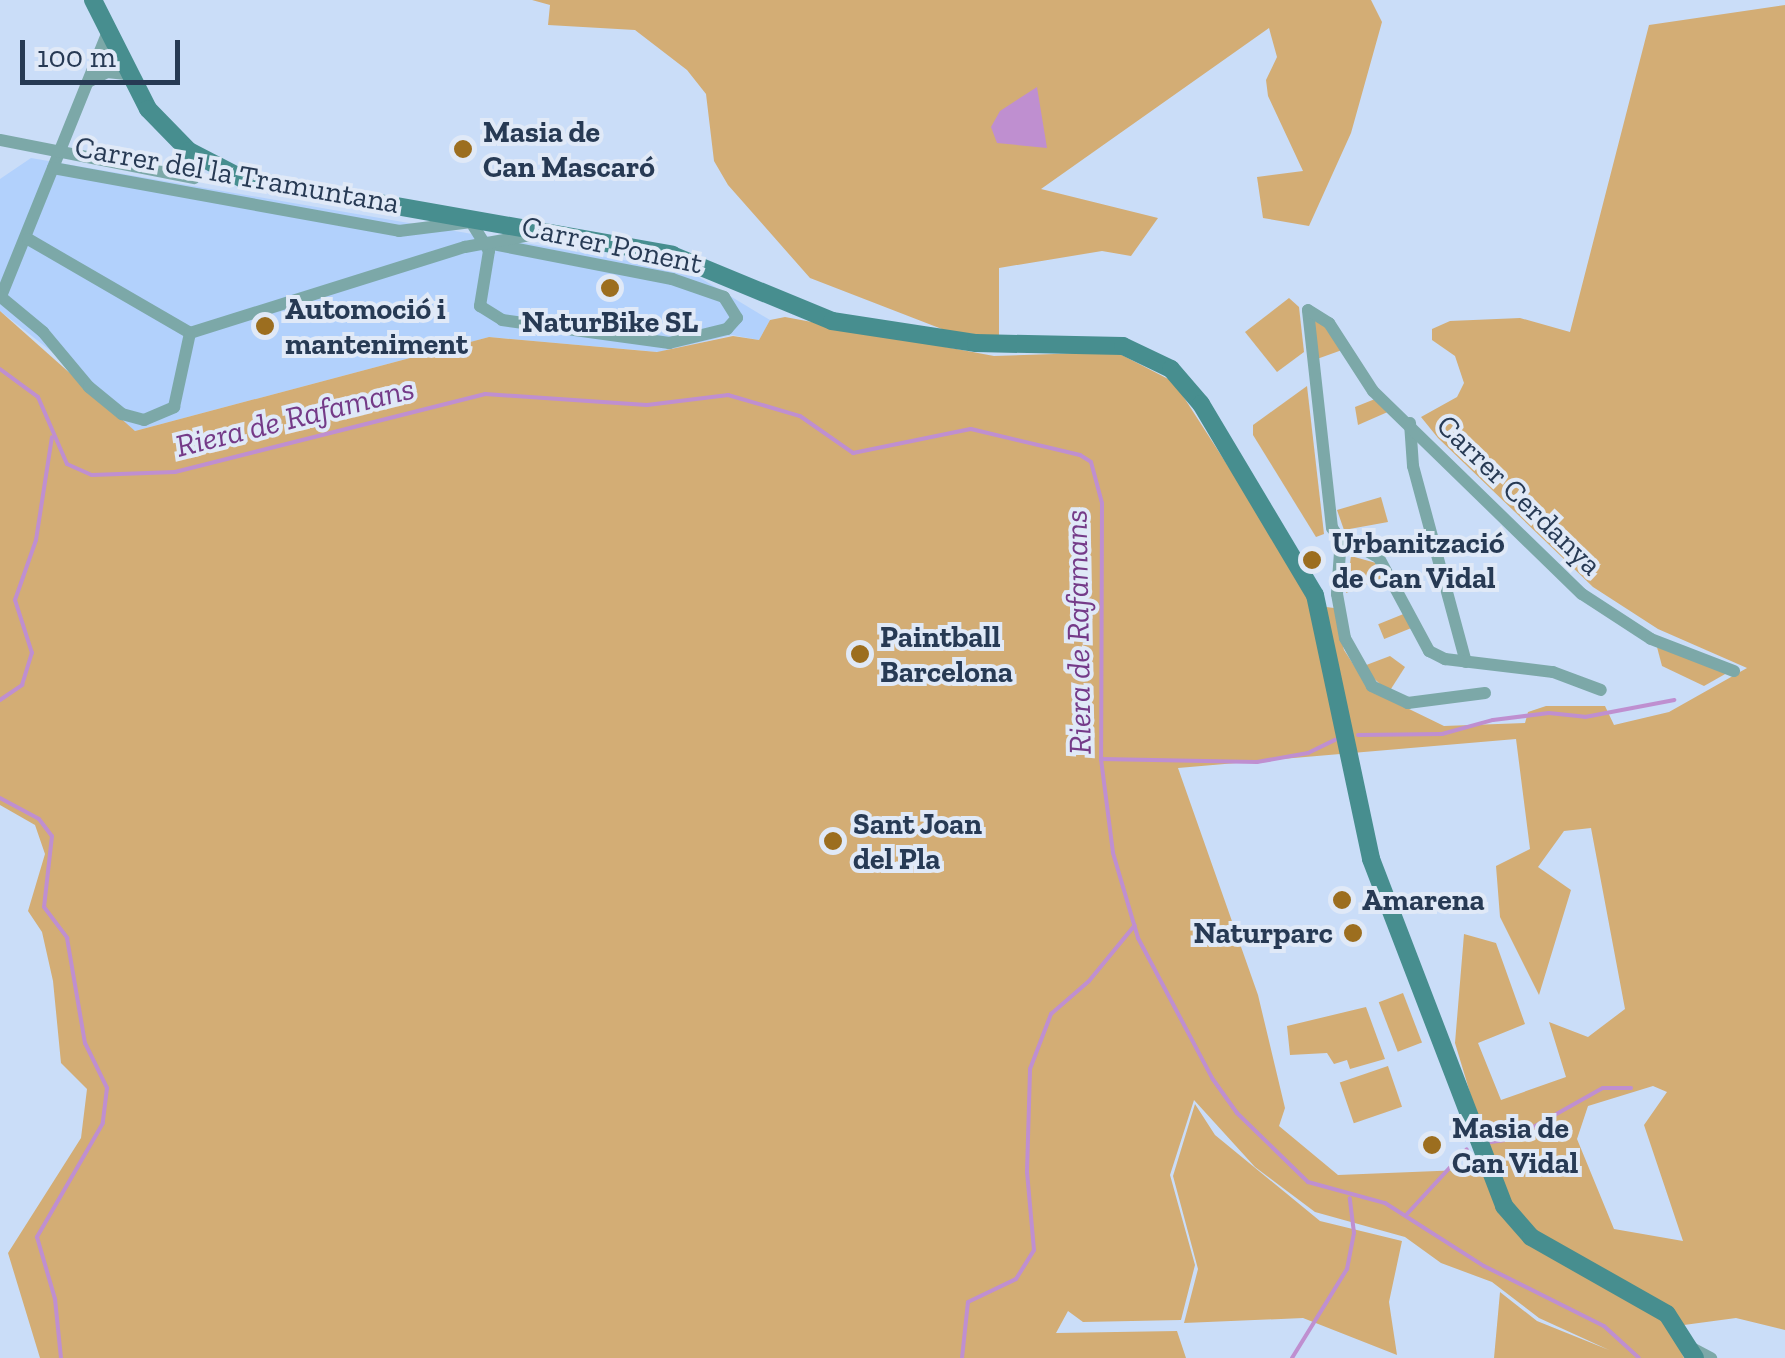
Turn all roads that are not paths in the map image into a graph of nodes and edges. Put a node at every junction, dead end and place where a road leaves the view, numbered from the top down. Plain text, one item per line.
1 (93, 0) edge
2 (108, 34) junction
3 (126, 74) junction
4 (85, 86) junction
5 (0, 140) edge
6 (55, 161) junction
7 (194, 178) dead end
8 (472, 222) junction
9 (399, 231) junction
10 (543, 233) junction
11 (28, 239) junction
12 (486, 243) junction
13 (418, 262) junction
14 (190, 333) junction
15 (1410, 424) junction
16 (1345, 547) junction
17 (1336, 577) junction
18 (1338, 599) junction
19 (1316, 600) junction
20 (1466, 662) junction
21 (1734, 671) dead end
22 (1601, 690) dead end
23 (1485, 693) dead end
24 (1693, 1353) edge
25 (1711, 1358) edge

1 - 2 main road
2 - 3 main road
2 - 4 street
3 - 4 street
3 - 8 main road
4 - 6 street
5 - 6 street
6 - 7 street
6 - 9 street, Carrer del la Tramuntana
6 - 11 street
8 - 9 street, Carrer del la Tramuntana
8 - 10 main road
8 - 12 street, Carrer Ponent
9 - 13 street
10 - 12 street, Carrer Ponent
10 - 19 main road
11 - 14 street
11 - 14 street
12 - 12 street, Carrer Ponent
12 - 13 street, Carrer Ponent
13 - 14 street, Carrer Ponent
15 - 16 street, Carrer Cerdanya
15 - 20 street
15 - 21 street, Carrer Cerdanya
16 - 17 street
16 - 20 street
17 - 18 street
17 - 19 street
18 - 19 street
18 - 23 street
19 - 24 main road
20 - 22 street
24 - 25 street

